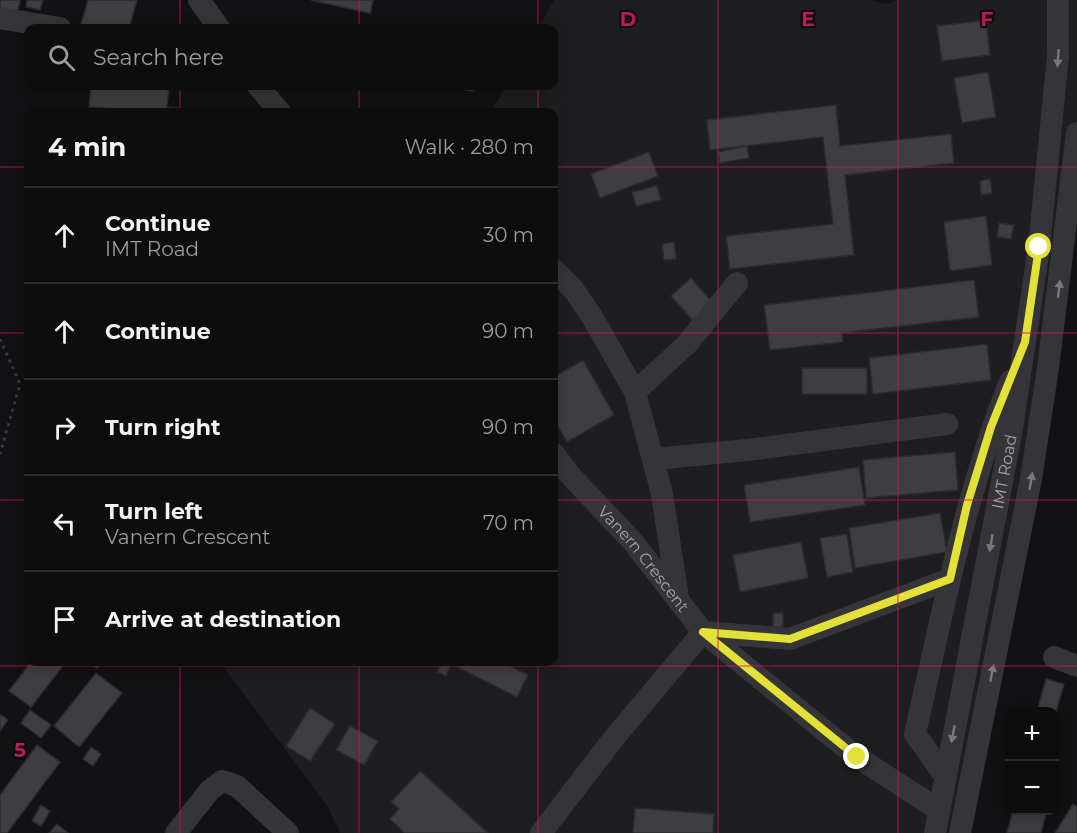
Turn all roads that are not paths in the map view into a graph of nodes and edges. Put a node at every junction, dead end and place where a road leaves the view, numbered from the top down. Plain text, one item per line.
1 (199, 0) edge
2 (1058, 0) edge
3 (0, 18) edge
4 (36, 24) edge
5 (216, 24) edge
6 (261, 90) edge
7 (277, 108) edge
8 (1077, 133) edge
9 (558, 274) edge
10 (737, 283) dead end
11 (1025, 342) junction
12 (635, 392) junction
13 (947, 424) dead end
14 (655, 459) junction
15 (558, 466) edge
16 (950, 579) junction
17 (678, 600) junction
18 (703, 632) junction
19 (1053, 657) dead end
20 (1077, 666) edge
21 (945, 776) junction
22 (939, 810) junction
23 (176, 833) edge
24 (288, 833) edge
25 (541, 833) edge
26 (935, 833) edge
27 (960, 833) edge

1 - 5 street
2 -> 11 street, IMT Road
3 - 4 street
6 - 7 street
27 -> 8 street, IMT Road
9 - 12 street
10 - 12 street
11 - 16 street
11 -> 21 street, IMT Road
12 - 14 street
13 - 14 street
14 - 17 street
15 - 17 street, Vanern Crescent
16 - 18 street
16 - 21 street
17 - 18 street, Vanern Crescent
18 - 22 street, Vanern Crescent
18 - 25 street
19 - 20 street
21 - 22 street, IMT Road
22 - 26 street, IMT Road
23 - 24 street

